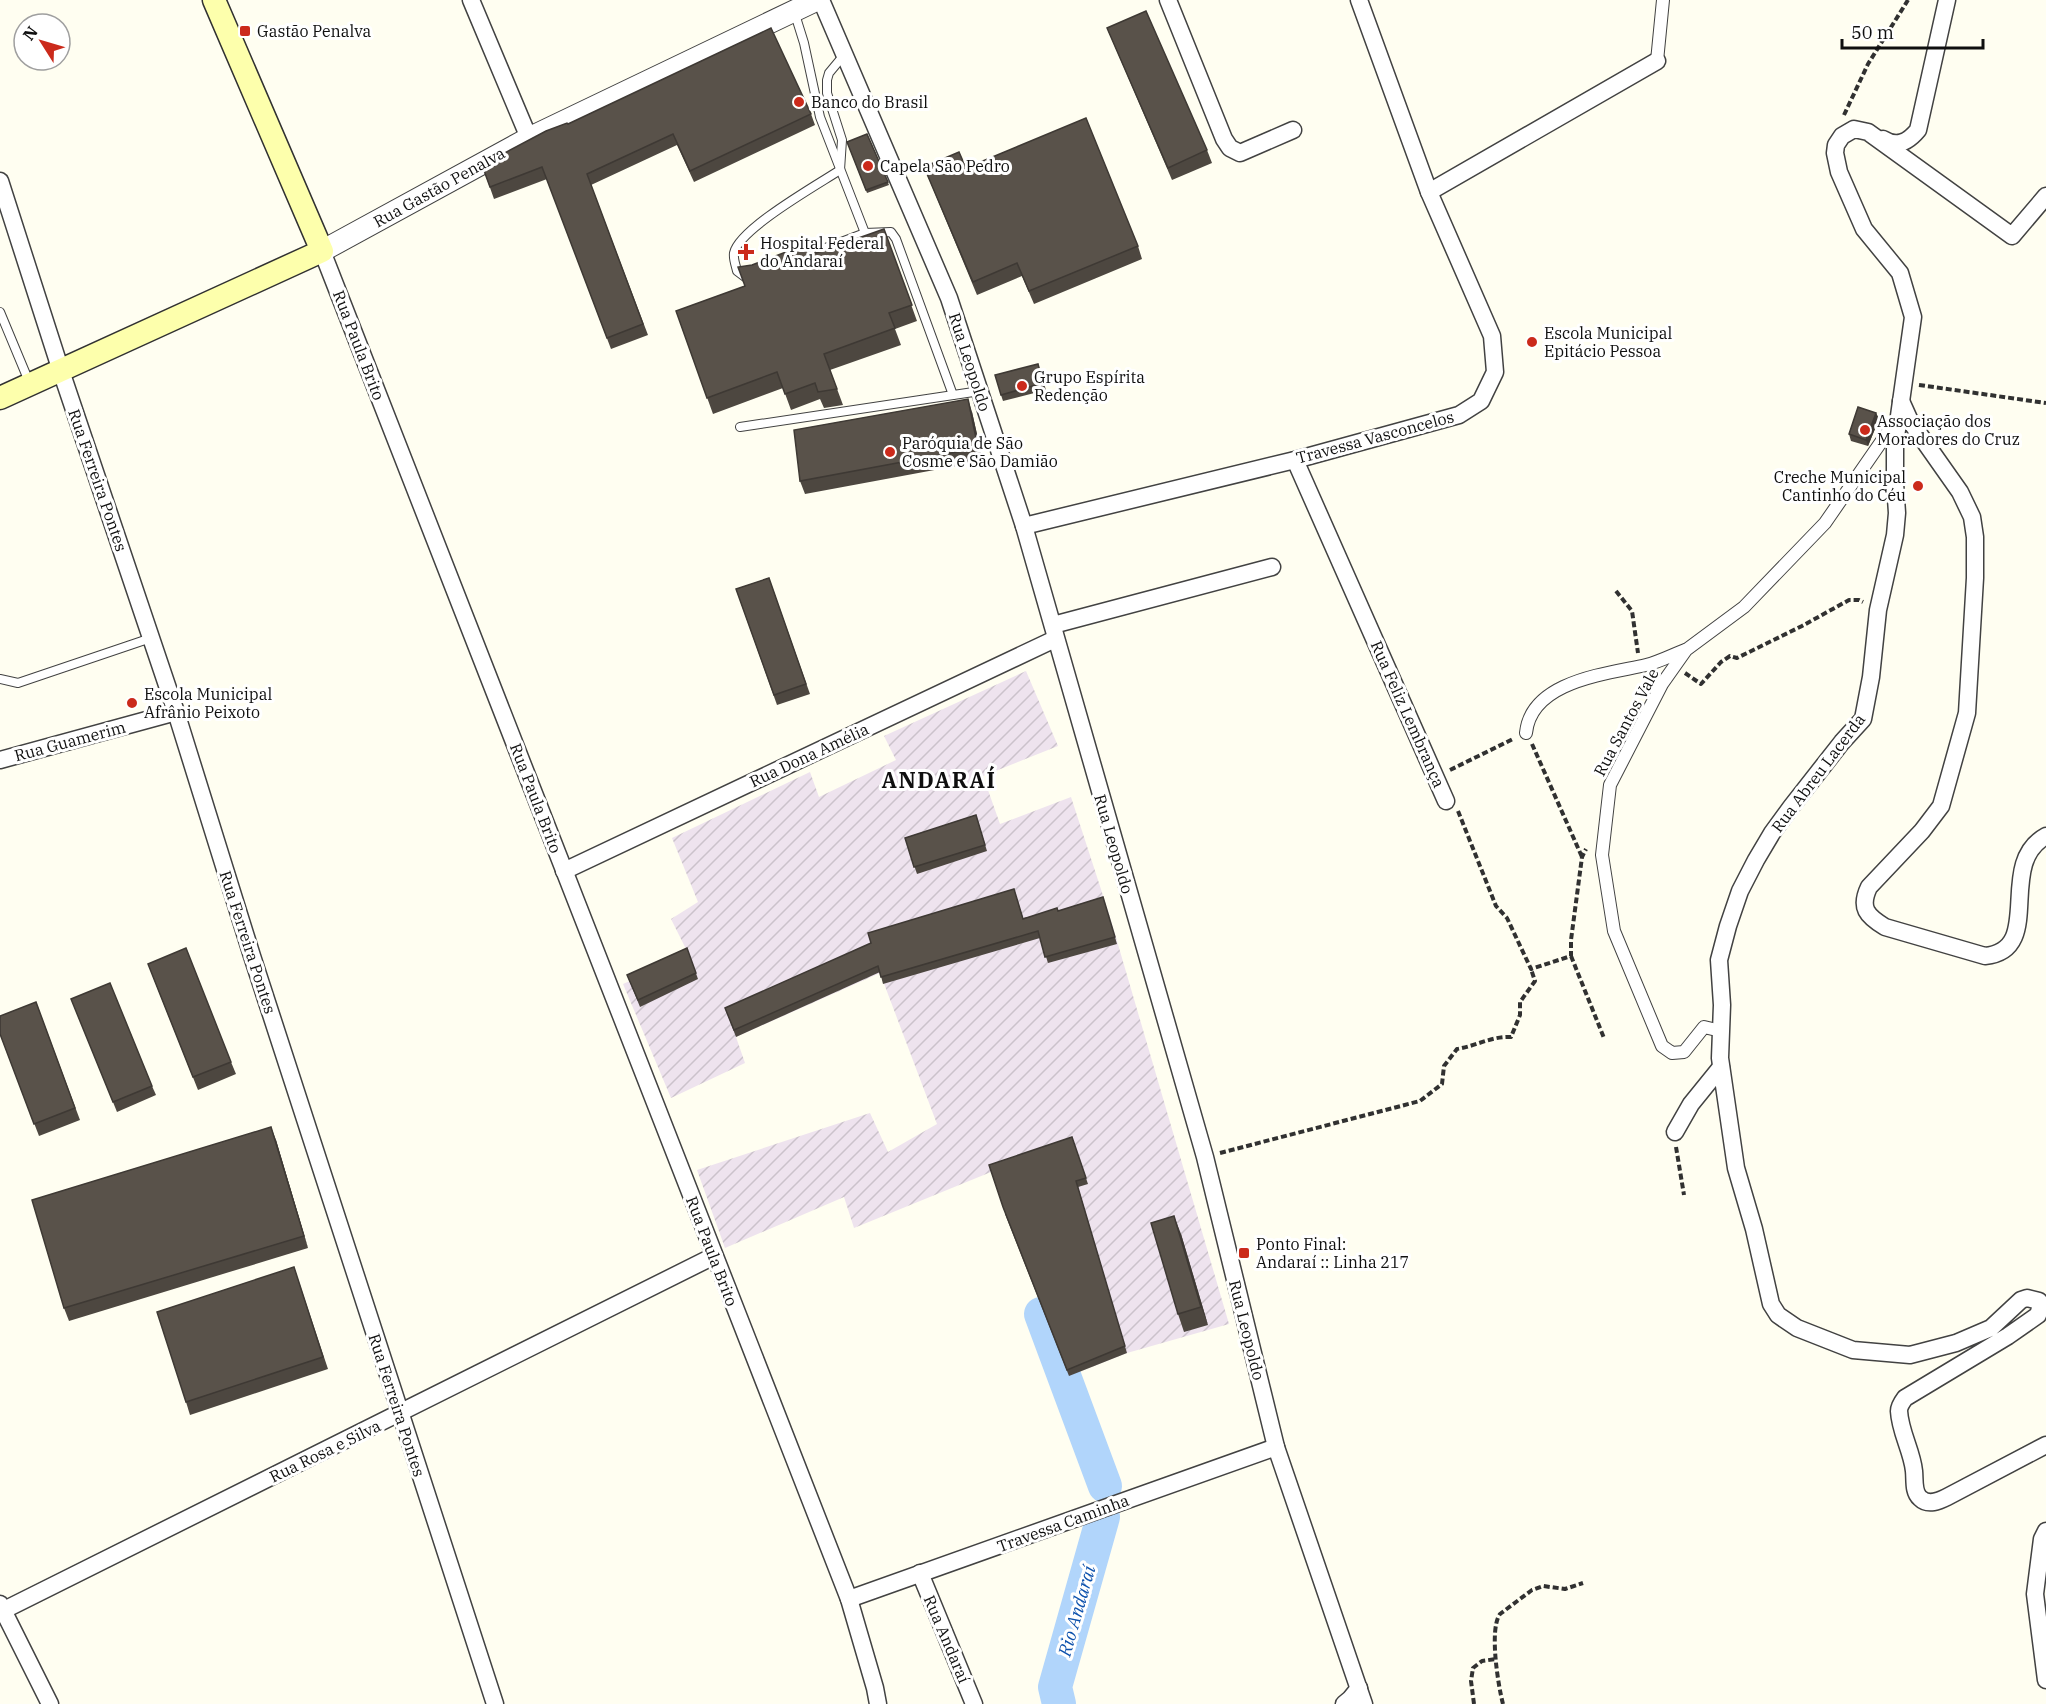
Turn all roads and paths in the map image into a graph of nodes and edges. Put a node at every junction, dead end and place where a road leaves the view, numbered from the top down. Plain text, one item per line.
1 (214, 0) edge
2 (471, 0) edge
3 (819, 0) edge
4 (1168, 0) edge
5 (1359, 0) edge
6 (1663, 0) edge
7 (1908, 0) edge
8 (1947, 0) edge
9 (793, 10) junction
10 (844, 54) junction
11 (1658, 61) joint
12 (1293, 130) dead end
13 (1861, 131) junction
14 (529, 138) junction
15 (840, 171) junction
16 (0, 181) edge
17 (1429, 192) junction
18 (2046, 196) edge
19 (865, 233) junction
20 (322, 251) junction
21 (800, 258) edge
22 (756, 275) edge
23 (0, 312) edge
24 (61, 371) junction
25 (1903, 383) junction
26 (30, 385) junction
27 (980, 391) junction
28 (953, 395) junction
29 (0, 398) edge
30 (1901, 400) junction
31 (2046, 403) edge
32 (1897, 419) junction
33 (740, 427) dead end
34 (1295, 460) junction
35 (1023, 526) junction
36 (1272, 567) dead end
37 (1616, 591) dead end
38 (1878, 610) junction
39 (1054, 632) junction
40 (151, 638) junction
41 (1686, 650) junction
42 (1647, 665) junction
43 (1674, 666) junction
44 (0, 679) edge
45 (176, 712) junction
46 (1526, 733) junction
47 (0, 760) edge
48 (1436, 776) junction
49 (1446, 801) joint
50 (2046, 836) edge
51 (1587, 848) dead end
52 (1582, 857) junction
53 (564, 870) junction
54 (1571, 956) junction
55 (1531, 969) junction
56 (1721, 1031) junction
57 (1604, 1038) dead end
58 (1721, 1066) junction
59 (1675, 1132) joint
60 (1204, 1157) junction
61 (1684, 1195) dead end
62 (714, 1256) junction
63 (400, 1415) junction
64 (2046, 1445) edge
65 (1276, 1447) junction
66 (2046, 1531) edge
67 (920, 1573) junction
68 (1583, 1583) dead end
69 (849, 1599) junction
70 (1, 1609) edge
71 (1496, 1659) junction
72 (2046, 1680) edge
73 (1361, 1696) edge
74 (50, 1704) edge
75 (495, 1704) edge
76 (878, 1704) edge
77 (974, 1704) edge
78 (1344, 1704) edge
79 (1474, 1704) edge
80 (1503, 1704) edge

1 - 20 main road, Rua Paula Brito
2 - 14 street
3 - 9 street, Rua Gastão Penalva
3 - 10 street, Rua Leopoldo
4 - 12 street
5 - 17 street, Travessa Vasconcelos
6 - 11 street
7 - 13 path
8 - 13 street
9 - 14 street, Rua Gastão Penalva
9 - 15 lane
10 - 15 lane
10 - 27 street, Rua Leopoldo
11 - 17 street
13 - 18 street
13 - 25 street, Rua Abreu Lacerda
14 - 20 street, Rua Gastão Penalva
15 - 19 lane
15 - 22 lane
16 - 24 street, Rua Ferreira Pontes
17 - 34 street, Travessa Vasconcelos
19 - 21 lane
19 - 28 lane
20 - 24 main road, Rua Gastão Penalva
20 - 53 street, Rua Paula Brito
23 - 26 lane
24 - 26 main road, Rua Gastão Penalva
24 - 40 street, Rua Ferreira Pontes
25 - 30 street, Rua Abreu Lacerda
25 - 31 path
26 - 29 main road, Rua Gastão Penalva
27 - 28 lane
27 - 35 street, Rua Leopoldo
28 - 33 lane
30 - 32 street, Rua Abreu Lacerda
30 - 50 street
32 - 38 street, Rua Abreu Lacerda
32 - 41 street, Rua Santos Vale
34 - 35 street, Travessa Vasconcelos
34 - 48 street, Rua Feliz Lembrança
35 - 39 street, Rua Leopoldo
36 - 39 street, Rua Dona Amélia
37 - 42 path
38 - 43 path
38 - 56 street, Rua Abreu Lacerda
39 - 53 street, Rua Dona Amélia
39 - 60 street, Rua Leopoldo
40 - 44 lane
40 - 45 street, Rua Ferreira Pontes
41 - 42 street
41 - 43 street, Rua Santos Vale
42 - 46 street
43 - 56 street, Rua Santos Vale
45 - 47 street, Rua Guamerim
45 - 63 street, Rua Ferreira Pontes
46 - 48 path
46 - 52 path
48 - 49 street, Rua Feliz Lembrança
49 - 55 path, Rua Feliz Lembrança
51 - 52 path
52 - 54 path
53 - 62 street, Rua Paula Brito
54 - 55 path
54 - 57 path
55 - 60 path
56 - 58 street, Rua Abreu Lacerda
58 - 59 street
58 - 64 street, Rua Abreu Lacerda
59 - 61 path
60 - 65 street, Rua Leopoldo
62 - 63 street, Rua Rosa e Silva
62 - 69 street, Rua Paula Brito
63 - 70 street, Rua Rosa e Silva
63 - 75 street, Rua Ferreira Pontes
65 - 67 street, Travessa Caminha
65 - 73 street, Rua Leopoldo
66 - 72 street
67 - 69 street, Travessa Caminha
67 - 77 street, Rua Andaraí
68 - 71 path
69 - 76 street, Rua Paula Brito
70 - 74 street
71 - 79 path
71 - 80 path
73 - 78 street

